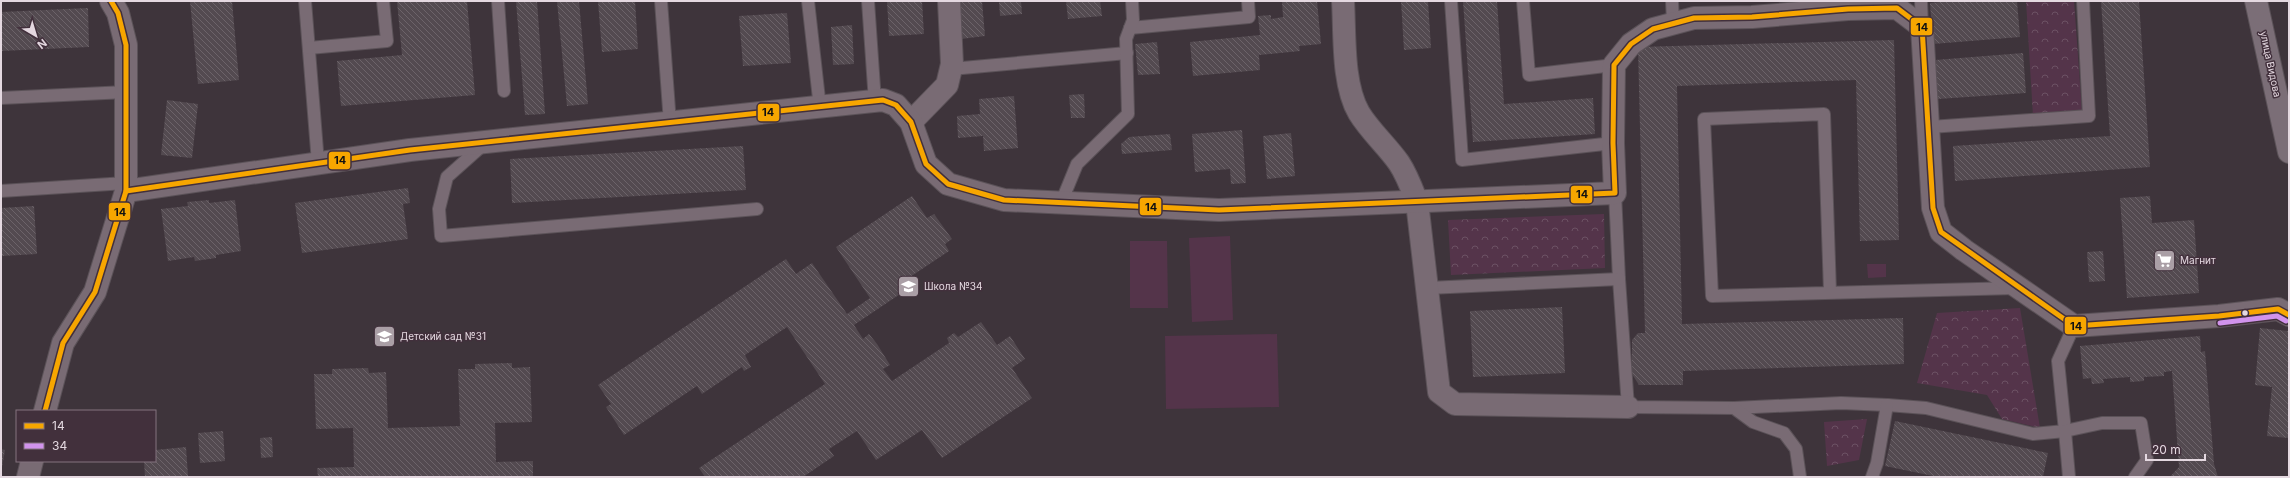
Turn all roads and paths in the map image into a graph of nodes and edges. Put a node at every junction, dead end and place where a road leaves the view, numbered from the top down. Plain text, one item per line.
1 (111, 1) edge
2 (305, 1) edge
3 (383, 1) edge
4 (498, 1) edge
5 (661, 1) edge
6 (808, 1) edge
7 (868, 1) edge
8 (949, 1) edge
9 (1132, 1) edge
10 (1248, 1) edge
11 (1343, 1) edge
12 (1451, 1) edge
13 (1524, 1) edge
14 (1921, 1) edge
15 (2083, 1) edge
16 (2256, 1) edge
17 (1751, 9) edge
18 (1673, 12) edge
19 (1922, 27) junction
20 (1130, 28) junction
21 (309, 48) junction
22 (1127, 53) junction
23 (1614, 65) junction
24 (951, 69) junction
25 (504, 91) dead end
26 (126, 92) junction
27 (1, 98) edge
28 (875, 102) junction
29 (820, 108) junction
30 (911, 122) junction
31 (670, 123) junction
32 (1930, 127) junction
33 (486, 142) junction
34 (1613, 144) junction
35 (2289, 152) edge
36 (318, 163) junction
37 (126, 187) junction
38 (1, 191) edge
39 (1616, 193) junction
40 (1061, 202) junction
41 (1417, 202) junction
42 (757, 209) dead end
43 (1619, 279) junction
44 (1428, 288) junction
45 (2020, 288) junction
46 (1830, 292) junction
47 (2289, 316) edge
48 (2074, 326) junction
49 (1887, 405) junction
50 (1628, 407) junction
51 (1734, 408) junction
52 (45, 410) edge
53 (2066, 431) junction
54 (32, 462) edge
55 (28, 477) edge
56 (1800, 477) edge
57 (1873, 477) edge
58 (2068, 477) edge
59 (2135, 477) edge

1 - 26 street
2 - 21 lane
3 - 21 lane
4 - 25 lane
5 - 31 lane
6 - 29 lane
7 - 28 lane
8 - 24 street
9 - 20 lane
10 - 20 lane
11 - 41 street
12 - 34 lane
13 - 23 lane
14 - 19 lane
15 - 32 lane
16 - 35 street, улица Видова
17 - 18 street
17 - 19 street
18 - 23 street
19 - 32 street
20 - 22 lane
21 - 36 lane
22 - 24 lane
22 - 40 lane
23 - 34 street
24 - 30 street
26 - 27 lane
26 - 37 street
28 - 29 street
28 - 30 street
29 - 31 street
30 - 40 street
31 - 33 street
32 - 45 street
33 - 36 street
33 - 42 lane
34 - 39 street
36 - 37 street
37 - 38 lane
37 - 52 street
39 - 41 street
39 - 43 lane
40 - 41 street
41 - 44 street
43 - 44 lane
43 - 50 lane
44 - 50 street
45 - 46 lane
45 - 48 street
46 - 46 lane
47 - 48 street
48 - 53 lane
49 - 51 lane
49 - 53 lane
49 - 57 lane
50 - 51 lane
51 - 56 lane
53 - 58 lane
53 - 59 lane
54 - 55 street

